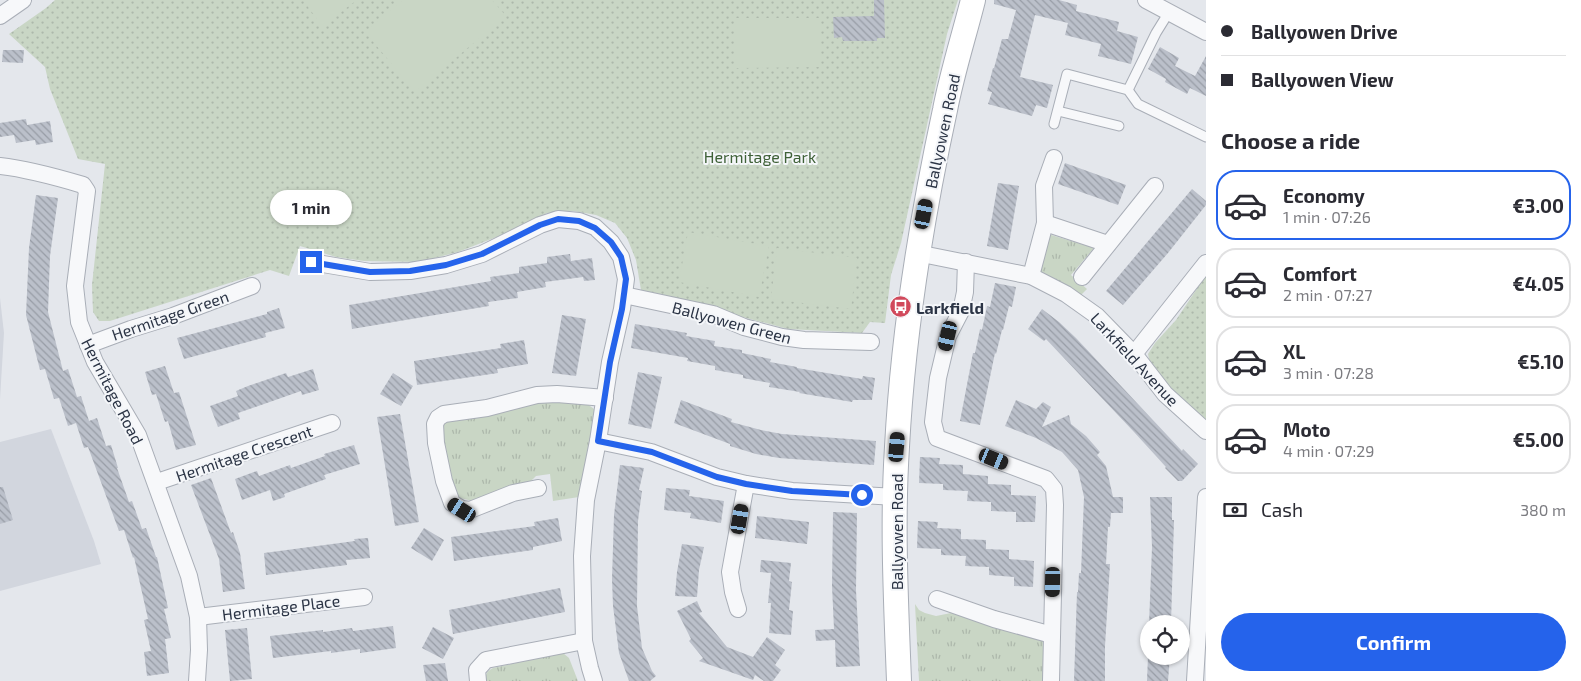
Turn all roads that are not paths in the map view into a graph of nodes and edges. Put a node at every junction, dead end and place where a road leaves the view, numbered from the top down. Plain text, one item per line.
1 (23, 0) edge
2 (973, 0) edge
3 (1146, 0) edge
4 (1169, 12) junction
5 (0, 16) edge
6 (1206, 32) edge
7 (1128, 90) junction
8 (1058, 111) junction
9 (1054, 124) dead end
10 (1119, 126) dead end
11 (1206, 137) edge
12 (1054, 158) dead end
13 (0, 166) edge
14 (1156, 186) dead end
15 (1045, 223) junction
16 (1108, 244) junction
17 (917, 253) junction
18 (311, 262) dead end
19 (966, 262) junction
20 (1206, 263) edge
21 (1031, 276) junction
22 (1082, 277) dead end
23 (252, 286) dead end
24 (624, 295) junction
25 (871, 342) dead end
26 (88, 345) junction
27 (1134, 354) junction
28 (605, 398) junction
29 (332, 424) dead end
30 (1206, 431) edge
31 (598, 441) junction
32 (157, 482) junction
33 (746, 484) junction
34 (538, 488) dead end
35 (1206, 496) edge
36 (896, 498) junction
37 (364, 597) dead end
38 (937, 599) dead end
39 (738, 609) dead end
40 (198, 617) junction
41 (1052, 635) junction
42 (584, 641) junction
43 (197, 681) edge
44 (478, 681) edge
45 (594, 681) edge
46 (899, 681) edge
47 (1050, 681) edge
48 (1195, 681) edge

1 - 5 street
2 - 17 street, Ballyowen Road
3 - 4 street
4 - 6 street
4 - 7 lane
7 - 8 lane
7 - 11 lane
8 - 9 lane
8 - 10 lane
12 - 15 street
13 - 26 street, Hermitage Road
14 - 16 street
15 - 16 street
15 - 21 street
16 - 22 street
17 - 19 street, Larkfield Avenue
17 - 36 street, Ballyowen Road
18 - 24 street
19 - 21 street, Larkfield Avenue
19 - 41 street
20 - 27 street
21 - 27 street, Larkfield Avenue
23 - 26 street, Hermitage Green
24 - 25 street, Ballyowen Green
24 - 28 street
26 - 32 street, Hermitage Road
27 - 30 street, Larkfield Avenue
28 - 31 street
28 - 34 street
29 - 32 street, Hermitage Crescent
31 - 33 street
31 - 42 street
32 - 40 street, Hermitage Road
33 - 36 street
33 - 39 street
35 - 48 street
36 - 46 street, Ballyowen Road
37 - 40 street, Hermitage Place
38 - 41 street
40 - 43 street, Hermitage Road
41 - 47 street
42 - 44 street
42 - 45 street

